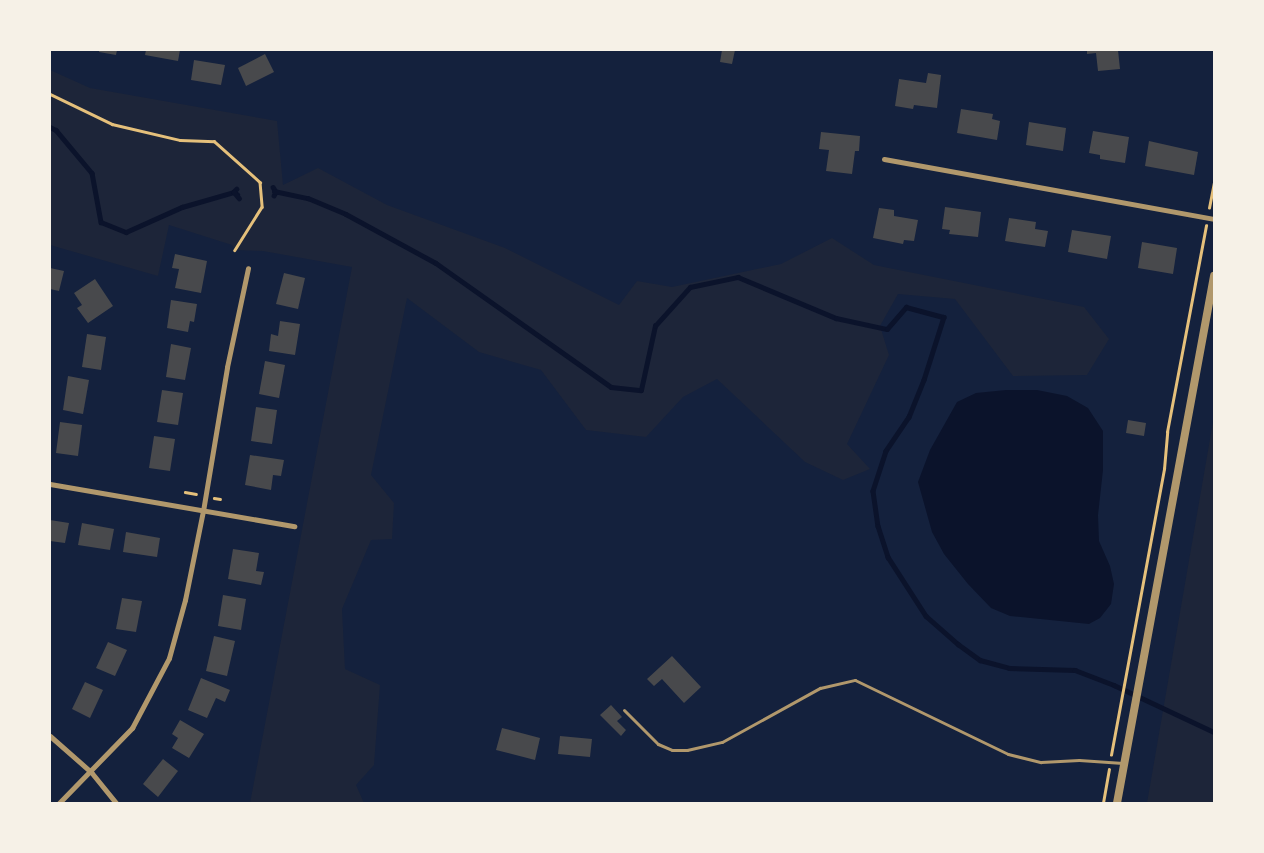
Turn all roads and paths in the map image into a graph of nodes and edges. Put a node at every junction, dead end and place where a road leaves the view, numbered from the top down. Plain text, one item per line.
1 (50, 94) edge
2 (884, 159) dead end
3 (1214, 183) edge
4 (1211, 201) dead end
5 (1214, 219) edge
6 (1204, 242) dead end
7 (234, 250) dead end
8 (248, 268) dead end
9 (1214, 276) edge
10 (50, 484) edge
11 (203, 511) junction
12 (294, 526) dead end
13 (624, 710) dead end
14 (1117, 722) dead end
15 (50, 736) edge
16 (1124, 763) junction
17 (91, 772) junction
18 (59, 803) edge
19 (116, 803) edge
20 (1117, 803) edge

1 - 7 path
2 - 5 street
3 - 4 path
6 - 14 path
8 - 11 street
9 - 16 street
10 - 11 street
11 - 12 street
11 - 17 street
13 - 16 lane
15 - 17 street
16 - 20 street
17 - 18 street
17 - 19 street

